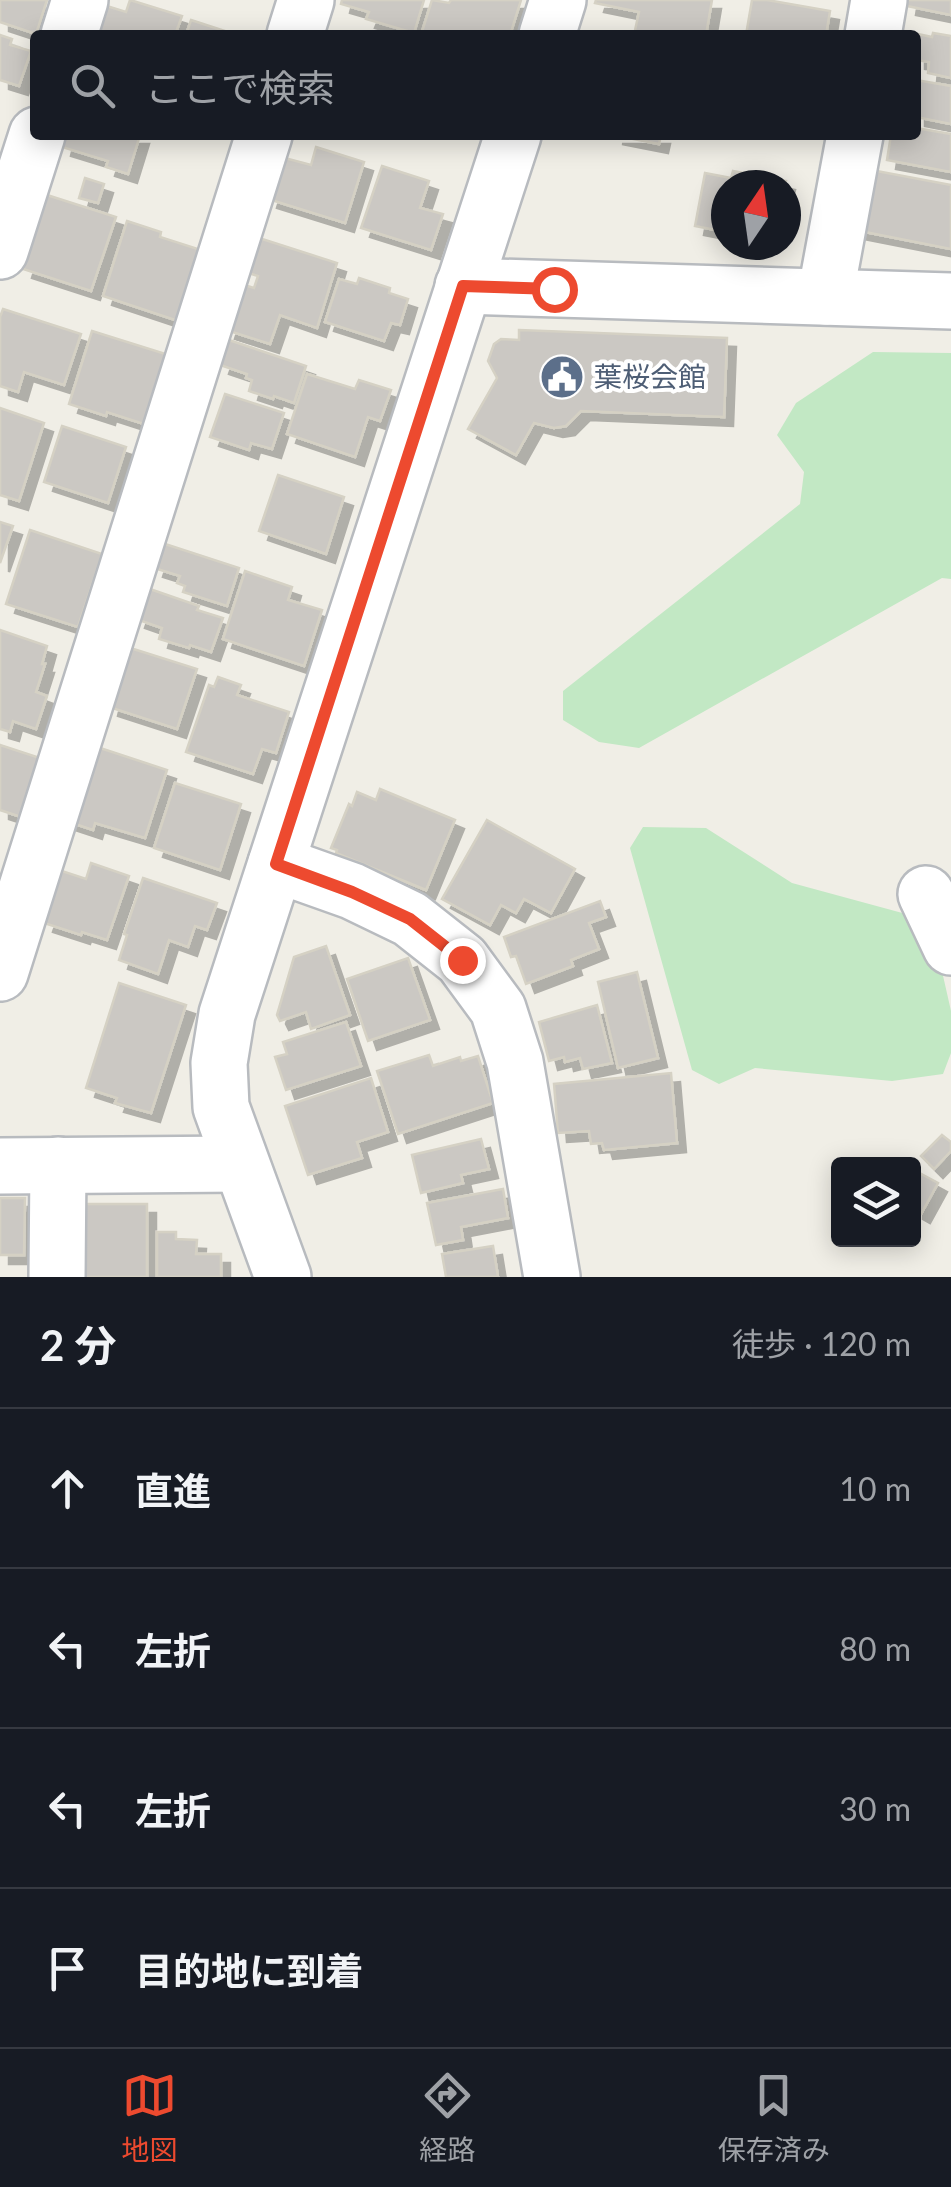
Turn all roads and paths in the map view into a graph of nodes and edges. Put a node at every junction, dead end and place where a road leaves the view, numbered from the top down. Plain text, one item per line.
1 (80, 0) edge
2 (306, 0) edge
3 (558, 0) edge
4 (880, 0) edge
5 (71, 30) edge
6 (297, 30) edge
7 (549, 30) edge
8 (874, 30) edge
9 (35, 140) edge
10 (262, 140) edge
11 (511, 140) edge
12 (854, 140) edge
13 (0, 251) edge
14 (463, 286) junction
15 (825, 298) junction
16 (951, 302) edge
17 (276, 864) junction
18 (926, 894) dead end
19 (951, 947) edge
20 (0, 974) edge
21 (242, 1164) junction
22 (58, 1165) junction
23 (0, 1166) edge
24 (57, 1277) edge
25 (283, 1277) edge
26 (552, 1277) edge

1 - 5 street
2 - 6 street
3 - 7 street
4 - 8 street
9 - 13 street
10 - 20 street
11 - 14 street
12 - 15 street
14 - 15 street
14 - 17 street
15 - 16 street
17 - 21 street
17 - 26 street
18 - 19 street
21 - 22 street
21 - 25 street
22 - 23 street
22 - 24 street

